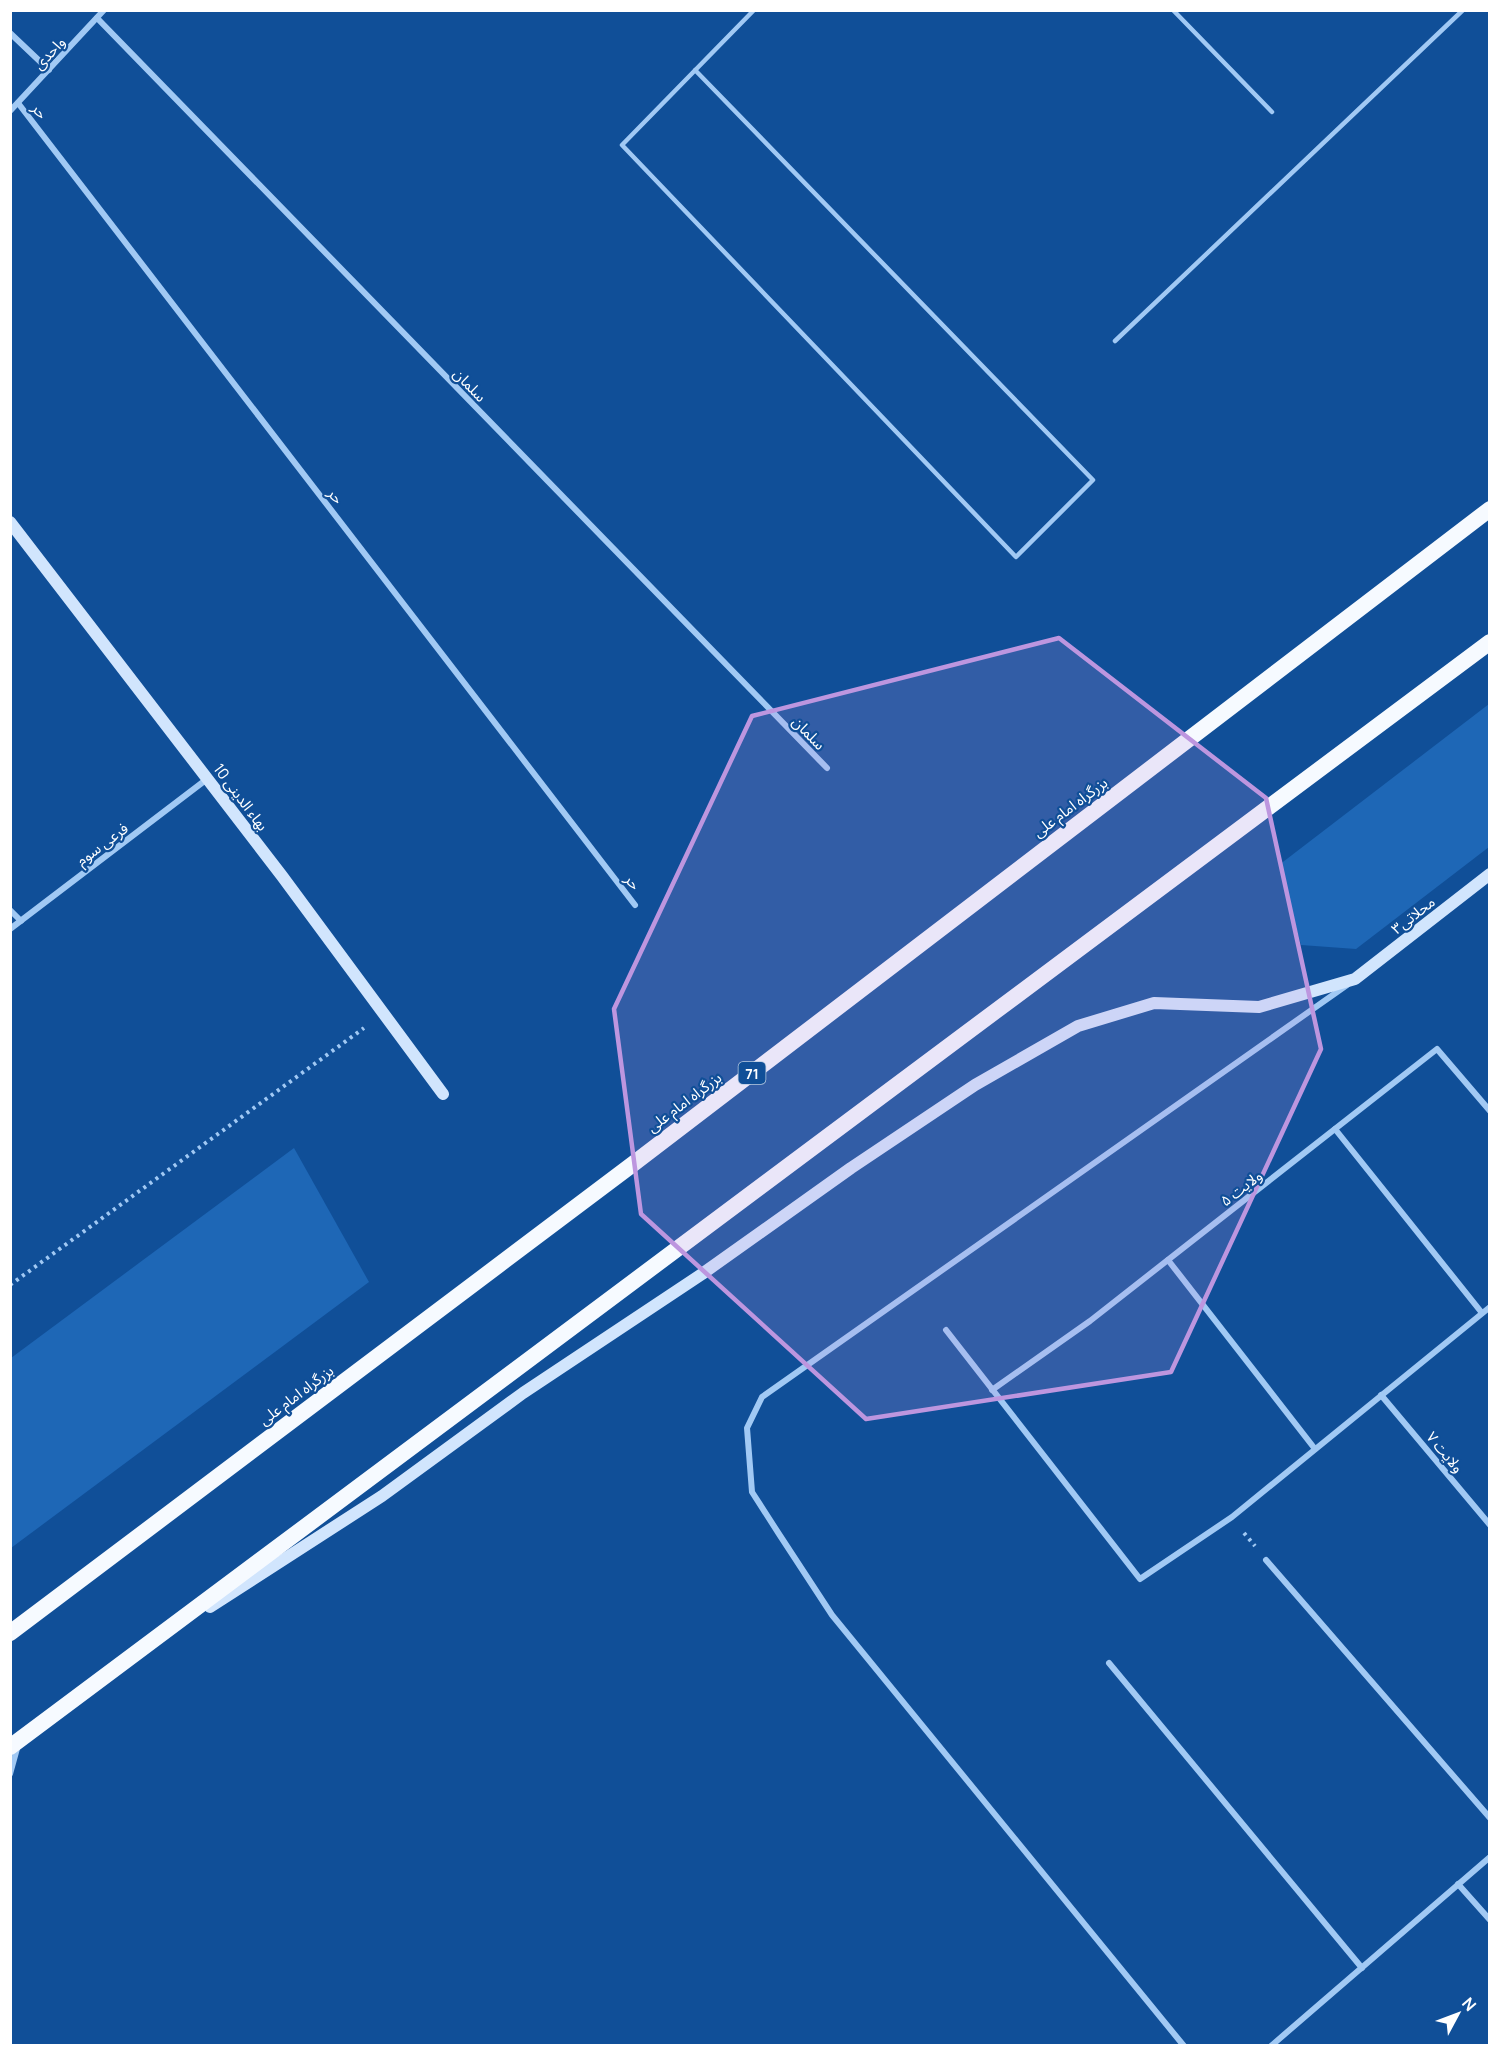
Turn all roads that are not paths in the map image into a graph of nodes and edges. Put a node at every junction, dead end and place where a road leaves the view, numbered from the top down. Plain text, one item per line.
1 (104, 10) edge
2 (754, 10) edge
3 (1173, 10) edge
4 (1463, 10) edge
5 (97, 18) junction
6 (10, 33) edge
7 (49, 70) junction
8 (695, 70) junction
9 (18, 103) junction
10 (10, 111) edge
11 (1272, 112) dead end
12 (1115, 341) dead end
13 (1490, 509) edge
14 (10, 522) edge
15 (1490, 642) edge
16 (827, 768) dead end
17 (207, 778) junction
18 (1490, 874) edge
19 (635, 905) dead end
20 (10, 910) edge
21 (21, 921) junction
22 (10, 928) edge
23 (1355, 979) junction
24 (443, 1094) dead end
25 (1490, 1111) edge
26 (1335, 1129) junction
27 (1168, 1260) junction
28 (1490, 1307) edge
29 (1482, 1313) junction
30 (946, 1330) dead end
31 (992, 1390) junction
32 (1382, 1395) junction
33 (1315, 1449) junction
34 (1490, 1525) edge
35 (1266, 1560) road end
36 (10, 1632) edge
37 (133, 1657) junction
38 (1109, 1663) dead end
39 (15, 1744) edge
40 (10, 1774) edge
41 (1490, 1818) edge
42 (1490, 1857) edge
43 (1458, 1884) junction
44 (1490, 1920) edge
45 (1362, 1968) junction
46 (1278, 2039) junction
47 (1184, 2046) edge
48 (1270, 2046) edge
49 (1283, 2046) edge

1 - 5 street, واحدی
2 - 8 lane
3 - 11 lane
4 - 12 lane
5 - 7 street, واحدی
5 - 16 street, سلمان
6 - 7 street
7 - 9 street, واحدی
8 - 8 lane
9 - 10 street, واحدی
9 - 19 street, حر
13 - 36 highway, بزرگراه امام علی / 71
14 - 17 main road, بهاء الدینی 10
15 - 37 highway
17 - 21 street, فرعی سوم
17 - 24 main road, بهاء الدینی 10
18 - 23 main road, محلاتی۳
20 - 21 street
21 - 22 street, فرعی سوم
23 - 37 main road
23 - 47 street
25 - 26 street, ولایت ۵
26 - 27 street, ولایت ۵
26 - 29 street
27 - 31 street, ولایت ۵
27 - 33 street
28 - 29 street
29 - 32 street
30 - 31 street
31 - 33 street
32 - 33 street
32 - 34 street, ولایت ۷
35 - 41 street
37 - 39 highway
38 - 45 street
39 - 40 street
42 - 43 street
43 - 44 street
43 - 45 street
45 - 46 street
46 - 48 street
46 - 49 street

